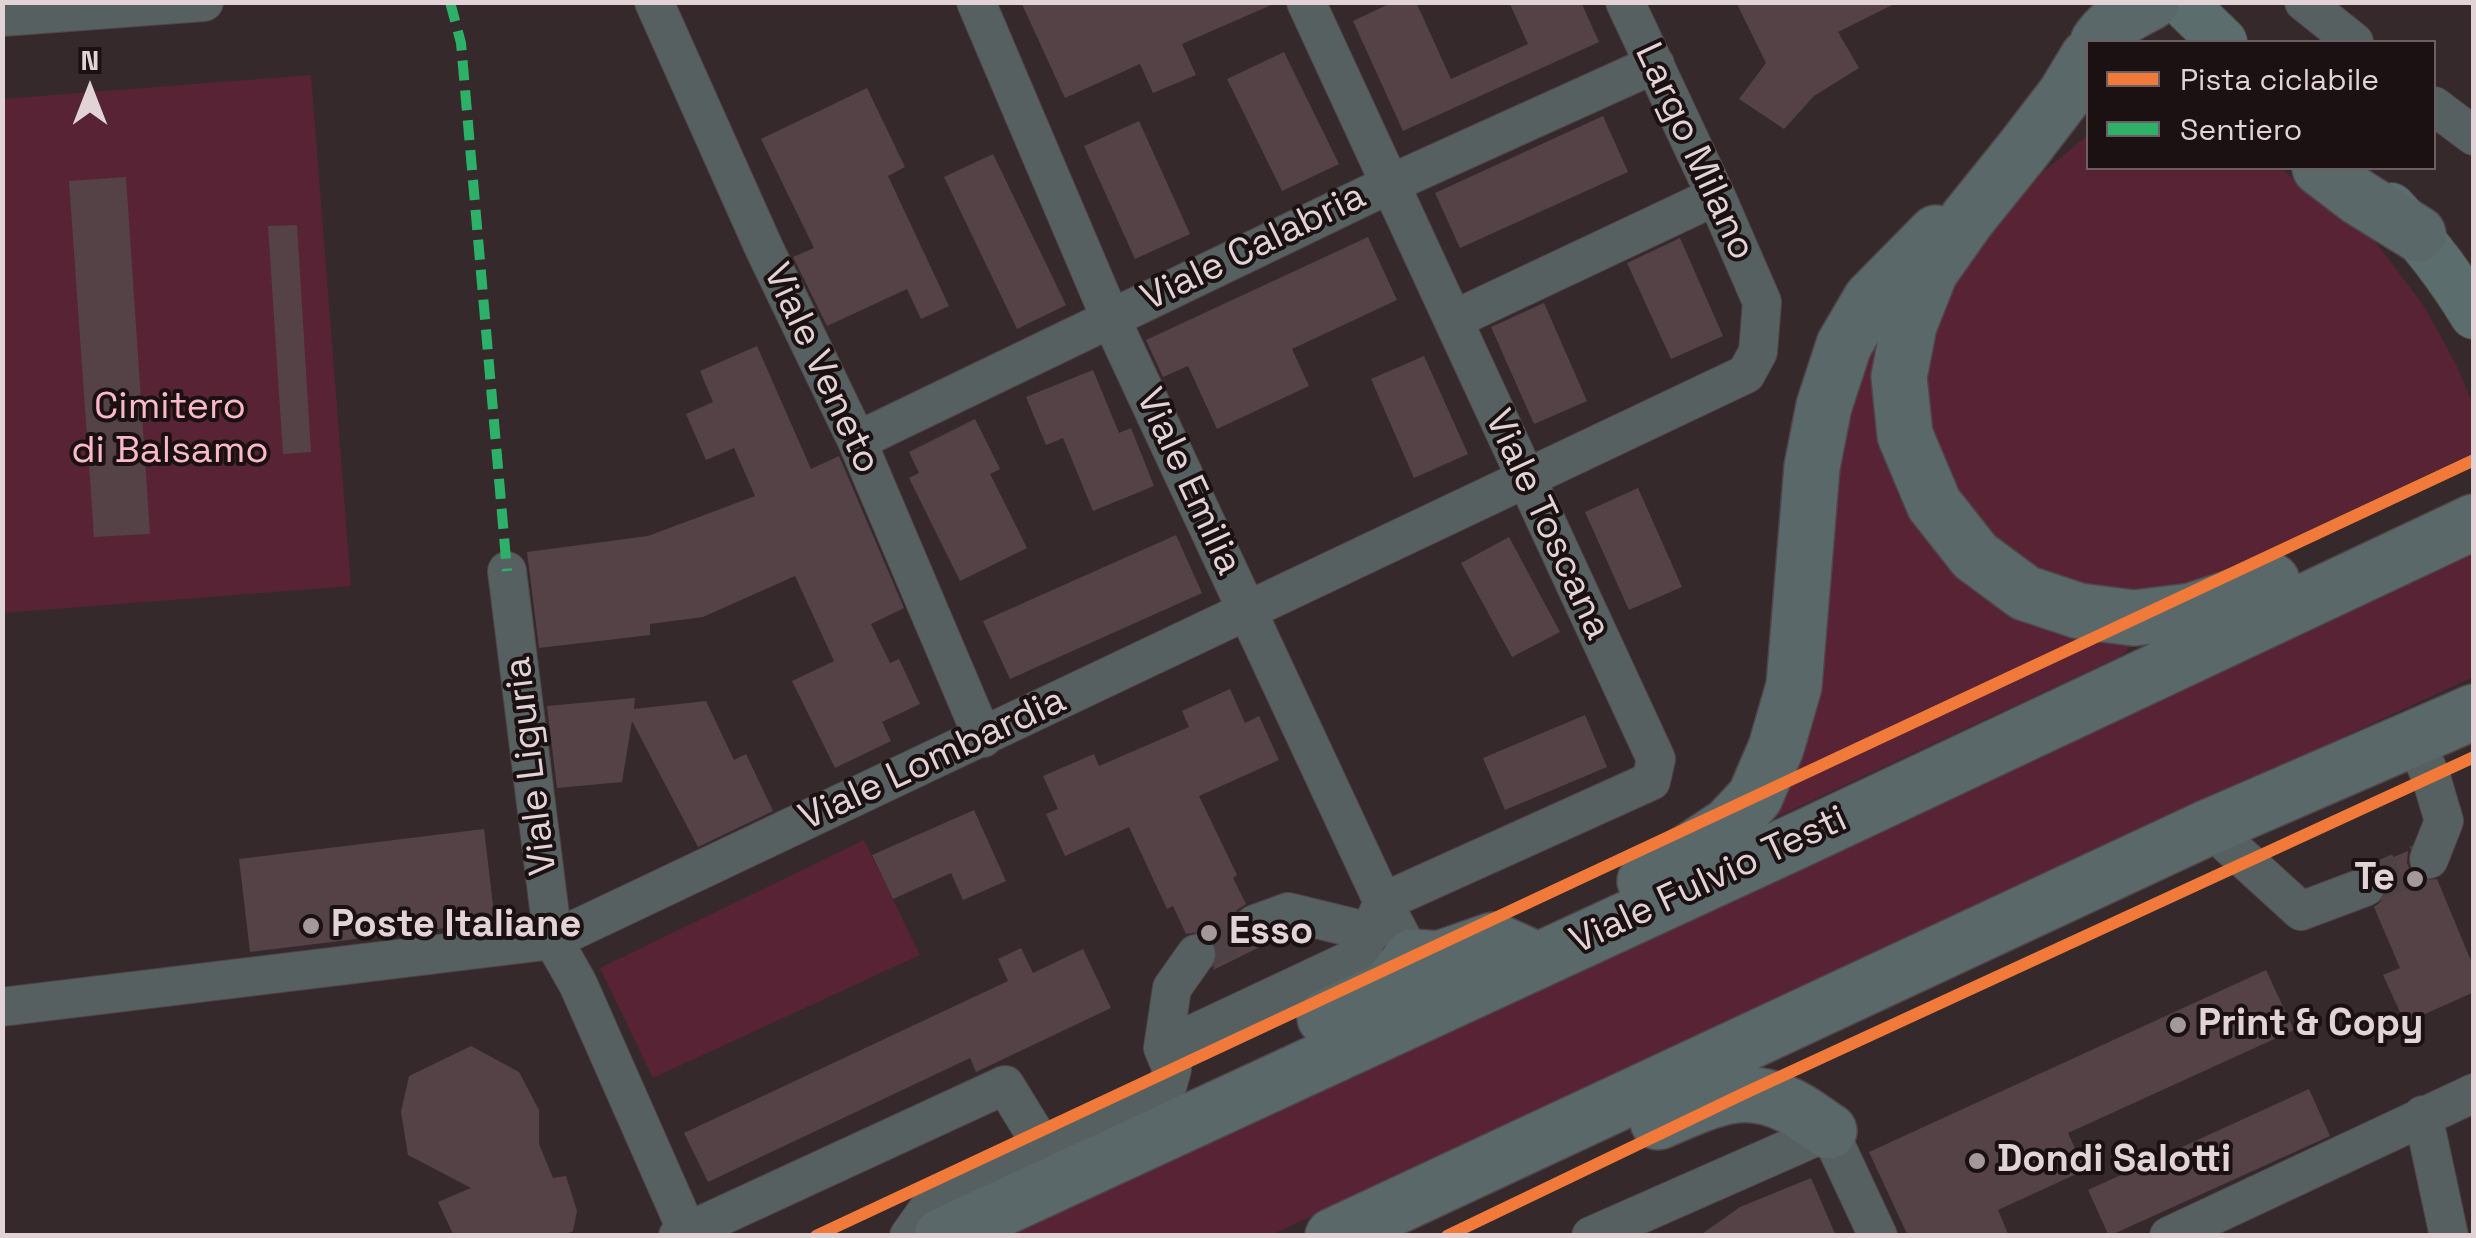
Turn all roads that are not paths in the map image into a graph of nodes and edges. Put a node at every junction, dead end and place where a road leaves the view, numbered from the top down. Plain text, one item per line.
1 (204, 2) edge
2 (654, 2) edge
3 (976, 2) edge
4 (1306, 2) edge
5 (1625, 2) edge
6 (2169, 2) edge
7 (2182, 2) edge
8 (2304, 2) edge
9 (63, 8) edge
10 (2, 17) edge
11 (2118, 29) edge
12 (2221, 40) edge
13 (2352, 40) edge
14 (1654, 64) junction
15 (2086, 68) edge
16 (2086, 103) edge
17 (2436, 108) edge
18 (2474, 136) edge
19 (2022, 151) junction
20 (2323, 170) edge
21 (2354, 170) edge
22 (1390, 184) junction
23 (1716, 196) junction
24 (2418, 234) junction
25 (1762, 302) joint
26 (2474, 314) edge
27 (1110, 317) junction
28 (1452, 320) junction
29 (857, 440) junction
30 (1526, 479) junction
31 (2474, 485) edge
32 (2474, 522) edge
33 (508, 571) dead end
34 (1248, 610) junction
35 (2451, 725) edge
36 (983, 738) junction
37 (2209, 827) junction
38 (2429, 859) dead end
39 (2365, 887) tunnel mouth
40 (1255, 924) tunnel mouth
41 (1388, 930) junction
42 (553, 940) junction
43 (1196, 954) tunnel mouth
44 (1538, 960) junction
45 (2, 1007) edge
46 (1163, 1048) junction
47 (2474, 1093) edge
48 (1223, 1105) junction
49 (2423, 1115) junction
50 (1829, 1131) junction
51 (1043, 1146) junction
52 (1515, 1150) junction
53 (682, 1233) edge
54 (909, 1236) edge
55 (942, 1236) edge
56 (1333, 1236) edge
57 (1590, 1236) edge
58 (1878, 1236) edge
59 (2169, 1236) edge
60 (2449, 1236) edge

1 - 9 street
2 - 29 street, Viale Veneto
3 - 27 street, Viale Emilia
4 - 22 street, Viale Toscana
5 - 14 street, Largo Milano
6 - 11 highway
7 - 12 main road
8 - 13 street
9 - 10 street
14 - 22 street, Viale Calabria
14 - 23 street, Largo Milano
15 - 19 highway
16 - 19 highway
17 - 18 street
19 - 31 highway
19 - 44 highway
20 - 24 highway
21 - 24 main road
22 - 27 street, Viale Calabria
22 - 28 street, Viale Toscana
23 - 25 street, Largo Milano
23 - 28 street
24 - 26 main road
25 - 30 street, Viale Lombardia
27 - 29 street, Viale Calabria
27 - 34 street, Viale Emilia
28 - 30 street, Viale Toscana
29 - 36 street, Viale Veneto
30 - 34 street, Viale Lombardia
30 - 41 street, Viale Toscana
32 - 44 highway, Viale Fulvio Testi
33 - 42 street, Viale Liguria
34 - 36 street, Viale Lombardia
34 - 41 street, Viale Emilia
35 - 37 highway
35 - 38 street
36 - 42 street, Viale Lombardia
37 - 39 street
37 - 52 highway
40 - 41 street
41 - 44 highway
41 - 46 street
41 - 48 highway
42 - 45 street, Viale Lombardia
42 - 53 street, Viale Liguria
43 - 46 street
44 - 48 highway, Viale Fulvio Testi
46 - 51 street
47 - 49 street
48 - 55 highway, Viale Fulvio Testi
49 - 59 street
49 - 60 street
50 - 52 highway
50 - 57 street
50 - 58 street
51 - 53 street
51 - 54 street
52 - 56 highway

